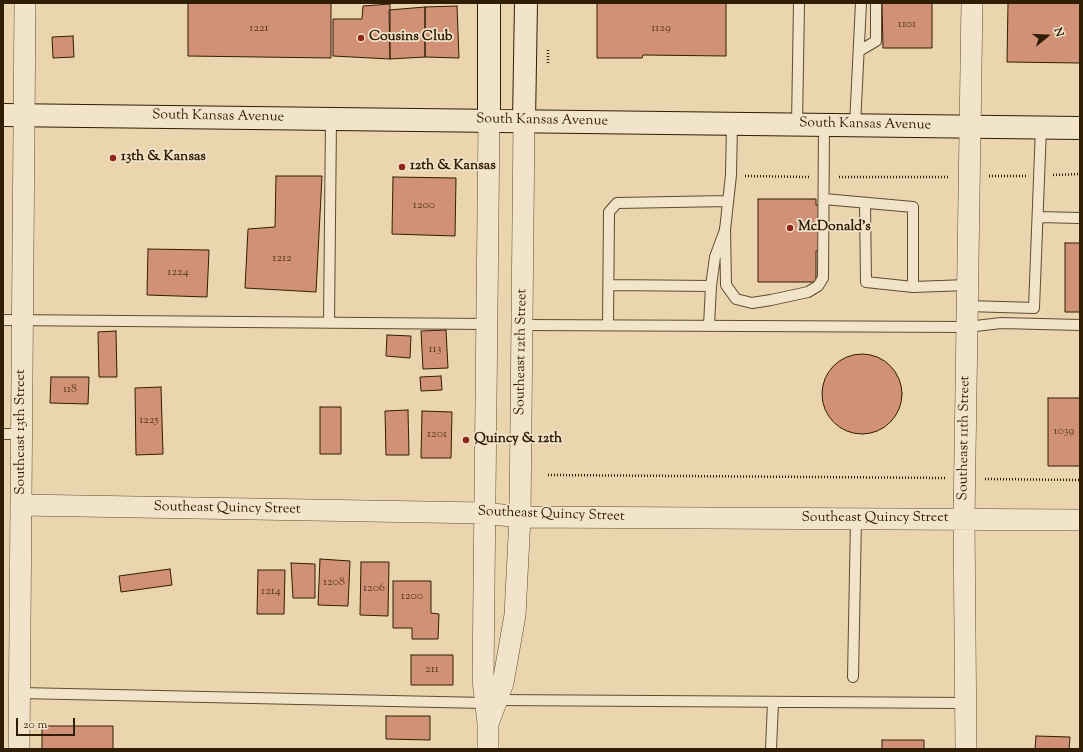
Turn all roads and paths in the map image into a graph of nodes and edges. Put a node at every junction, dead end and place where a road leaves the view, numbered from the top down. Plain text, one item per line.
1 (25, 3) edge
2 (489, 3) edge
3 (526, 3) edge
4 (799, 3) edge
5 (861, 3) edge
6 (876, 3) edge
7 (972, 3) edge
8 (860, 51) junction
9 (3, 115) edge
10 (25, 115) junction
11 (331, 119) junction
12 (488, 121) junction
13 (524, 121) junction
14 (732, 124) junction
15 (797, 124) junction
16 (824, 125) junction
17 (855, 125) junction
18 (970, 126) junction
19 (1041, 127) junction
20 (1080, 128) edge
21 (1080, 174) edge
22 (731, 175) junction
23 (1039, 175) junction
24 (969, 177) junction
25 (825, 178) junction
26 (824, 200) junction
27 (728, 201) junction
28 (865, 203) junction
29 (1038, 217) junction
30 (1080, 218) edge
31 (725, 228) junction
32 (609, 285) junction
33 (968, 285) junction
34 (711, 286) junction
35 (913, 287) junction
36 (967, 306) junction
37 (13, 320) edge
38 (329, 323) junction
39 (487, 324) junction
40 (522, 324) junction
41 (1080, 324) edge
42 (608, 325) junction
43 (709, 326) junction
44 (967, 328) junction
45 (13, 434) edge
46 (548, 475) dead end
47 (965, 479) junction
48 (1080, 480) edge
49 (22, 505) junction
50 (484, 513) junction
51 (520, 517) junction
52 (856, 519) junction
53 (964, 519) junction
54 (1080, 520) edge
55 (853, 676) dead end
56 (20, 693) junction
57 (491, 701) junction
58 (773, 702) junction
59 (966, 703) junction
60 (19, 749) edge
61 (488, 749) edge
62 (771, 749) edge
63 (966, 749) edge

1 - 10 street, Southeast 13th Street
2 - 12 main road
3 - 13 main road
4 - 15 lane
5 - 8 lane
6 - 8 lane
7 - 18 street, Southeast 11th Street
8 - 17 lane
9 - 10 main road, South Kansas Avenue
10 - 11 main road, South Kansas Avenue
10 - 37 street, Southeast 13th Street
11 - 12 main road, South Kansas Avenue
11 - 38 lane
12 - 13 main road, South Kansas Avenue
12 - 39 street, Southeast 12th Street
13 - 14 main road, South Kansas Avenue
13 - 40 street, Southeast 12th Street
14 - 15 main road, South Kansas Avenue
14 - 22 lane
15 - 16 main road, South Kansas Avenue
16 - 17 main road, South Kansas Avenue
16 - 25 lane
17 - 18 main road, South Kansas Avenue
18 - 19 main road, South Kansas Avenue
18 - 24 street, Southeast 11th Street
19 - 20 main road, South Kansas Avenue
19 - 23 lane
21 - 23 path
22 - 25 path
22 - 27 lane
23 - 24 path
23 - 29 lane
24 - 25 path
24 - 33 street, Southeast 11th Street
25 - 26 lane
26 - 28 lane
26 - 31 lane
27 - 31 lane
27 - 32 lane
28 - 35 lane
28 - 35 lane
29 - 30 lane
29 - 36 lane
31 - 34 lane
32 - 34 lane
32 - 42 lane
33 - 35 lane
33 - 36 street, Southeast 11th Street
34 - 43 lane
36 - 44 street, Southeast 11th Street
37 - 38 lane
37 - 45 street, Southeast 13th Street
38 - 39 lane
39 - 50 street, Southeast 12th Street
40 - 42 lane
40 - 51 street, Southeast 12th Street
41 - 44 lane
42 - 43 lane
43 - 44 lane
44 - 47 street, Southeast 11th Street
45 - 49 street, Southeast 13th Street
46 - 47 path
47 - 48 path
47 - 53 street, Southeast 11th Street
49 - 50 street, Southeast Quincy Street
49 - 56 street, Southeast 13th Street
50 - 51 street, Southeast Quincy Street
50 - 57 street, Southeast 12th Street
51 - 52 street, Southeast Quincy Street
51 - 57 street, Southeast 12th Street
52 - 53 street, Southeast Quincy Street
52 - 55 lane
53 - 54 street, Southeast Quincy Street
53 - 59 street, Southeast 11th Street
56 - 57 lane
56 - 60 street, Southeast 13th Street
57 - 58 lane
57 - 61 street, Southeast 12th Street
58 - 59 lane
58 - 62 lane
59 - 63 street, Southeast 11th Street

